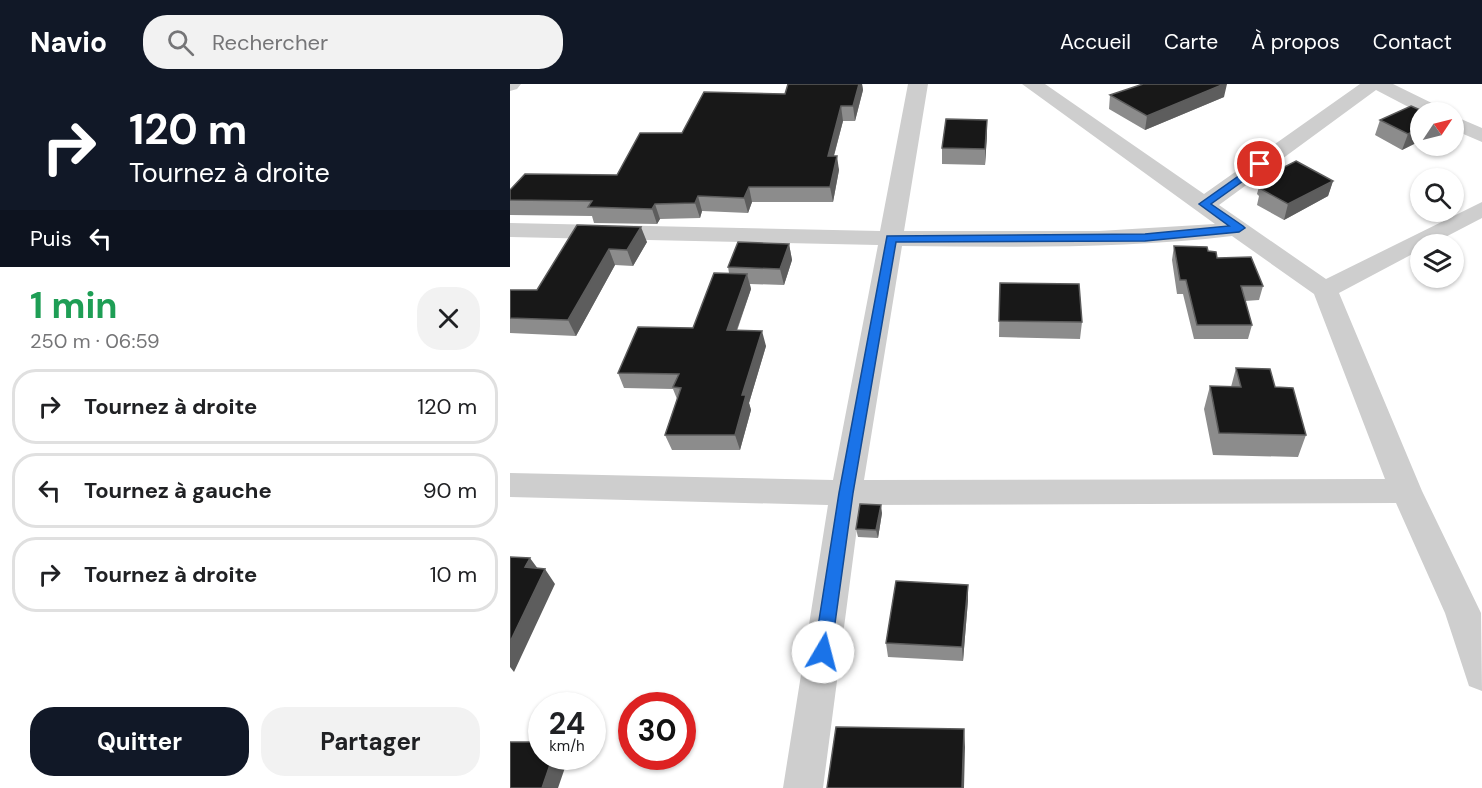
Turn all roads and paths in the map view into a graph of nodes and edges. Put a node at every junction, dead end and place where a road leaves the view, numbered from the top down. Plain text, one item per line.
1 (918, 84) edge
2 (1032, 84) edge
3 (1372, 84) edge
4 (1378, 84) edge
5 (1415, 102) edge
6 (1464, 127) edge
7 (1482, 136) edge
8 (1204, 204) junction
9 (1482, 209) edge
10 (1239, 228) junction
11 (510, 230) edge
12 (891, 238) junction
13 (1325, 290) junction
14 (510, 485) edge
15 (1407, 491) junction
16 (846, 493) junction
17 (1482, 674) edge
18 (803, 788) edge

1 - 12 street
2 - 8 street
3 - 8 street
4 - 5 street
6 - 7 street
8 - 10 street
9 - 13 street
10 - 12 street
10 - 13 street
11 - 12 street
12 - 16 street
13 - 15 street
14 - 16 street
15 - 16 street
15 - 17 street
16 - 18 street

